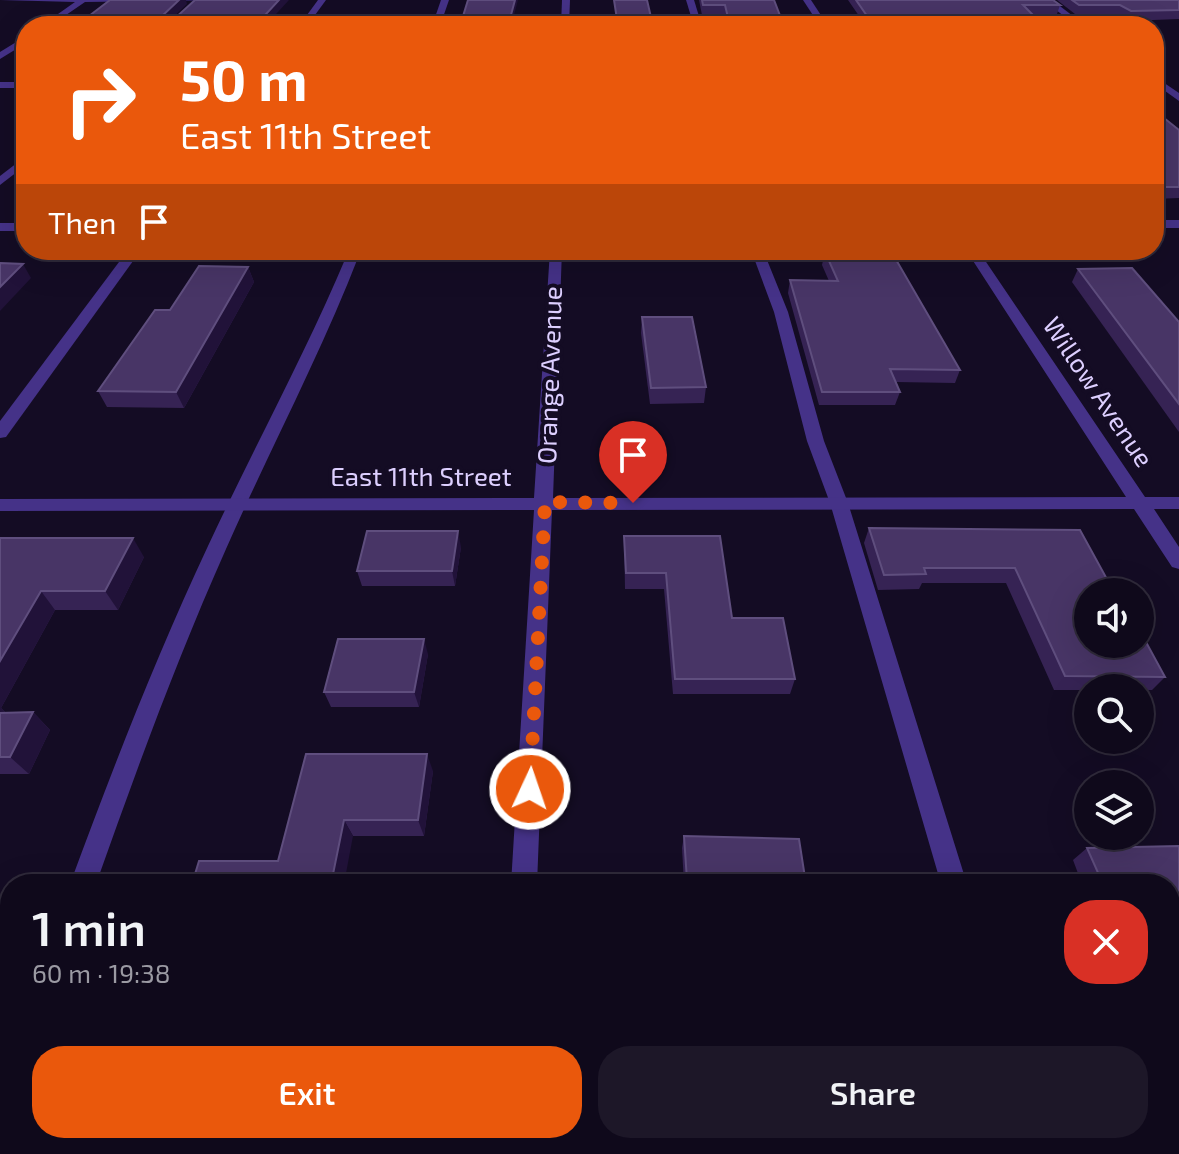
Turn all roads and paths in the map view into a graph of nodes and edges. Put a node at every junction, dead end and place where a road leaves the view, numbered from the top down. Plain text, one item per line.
1 (0, 0) edge
2 (83, 0) edge
3 (199, 0) edge
4 (219, 0) edge
5 (1047, 0) edge
6 (190, 9) edge
7 (60, 16) edge
8 (1069, 16) edge
9 (16, 168) edge
10 (0, 182) edge
11 (128, 260) edge
12 (351, 260) edge
13 (556, 260) edge
14 (761, 260) edge
15 (979, 260) edge
16 (0, 433) edge
17 (545, 502) junction
18 (839, 503) junction
19 (1179, 503) edge
20 (237, 504) junction
21 (1141, 504) junction
22 (0, 505) edge
23 (1179, 562) edge
24 (87, 874) edge
25 (525, 874) edge
26 (951, 874) edge

1 - 2 street
2 - 3 street
2 - 7 street
3 - 4 street
3 - 6 street
5 - 8 street
9 - 10 street
11 - 16 street
12 - 20 street
13 - 17 street, Orange Avenue
14 - 18 street
15 - 21 street, Willow Avenue
17 - 18 street, East 11th Street
17 - 20 street, East 11th Street
17 - 25 street, Orange Avenue
18 - 21 street, East 11th Street
18 - 26 street
19 - 21 street, East 11th Street
20 - 22 street, East 11th Street
20 - 24 street
21 - 23 street, Willow Avenue

